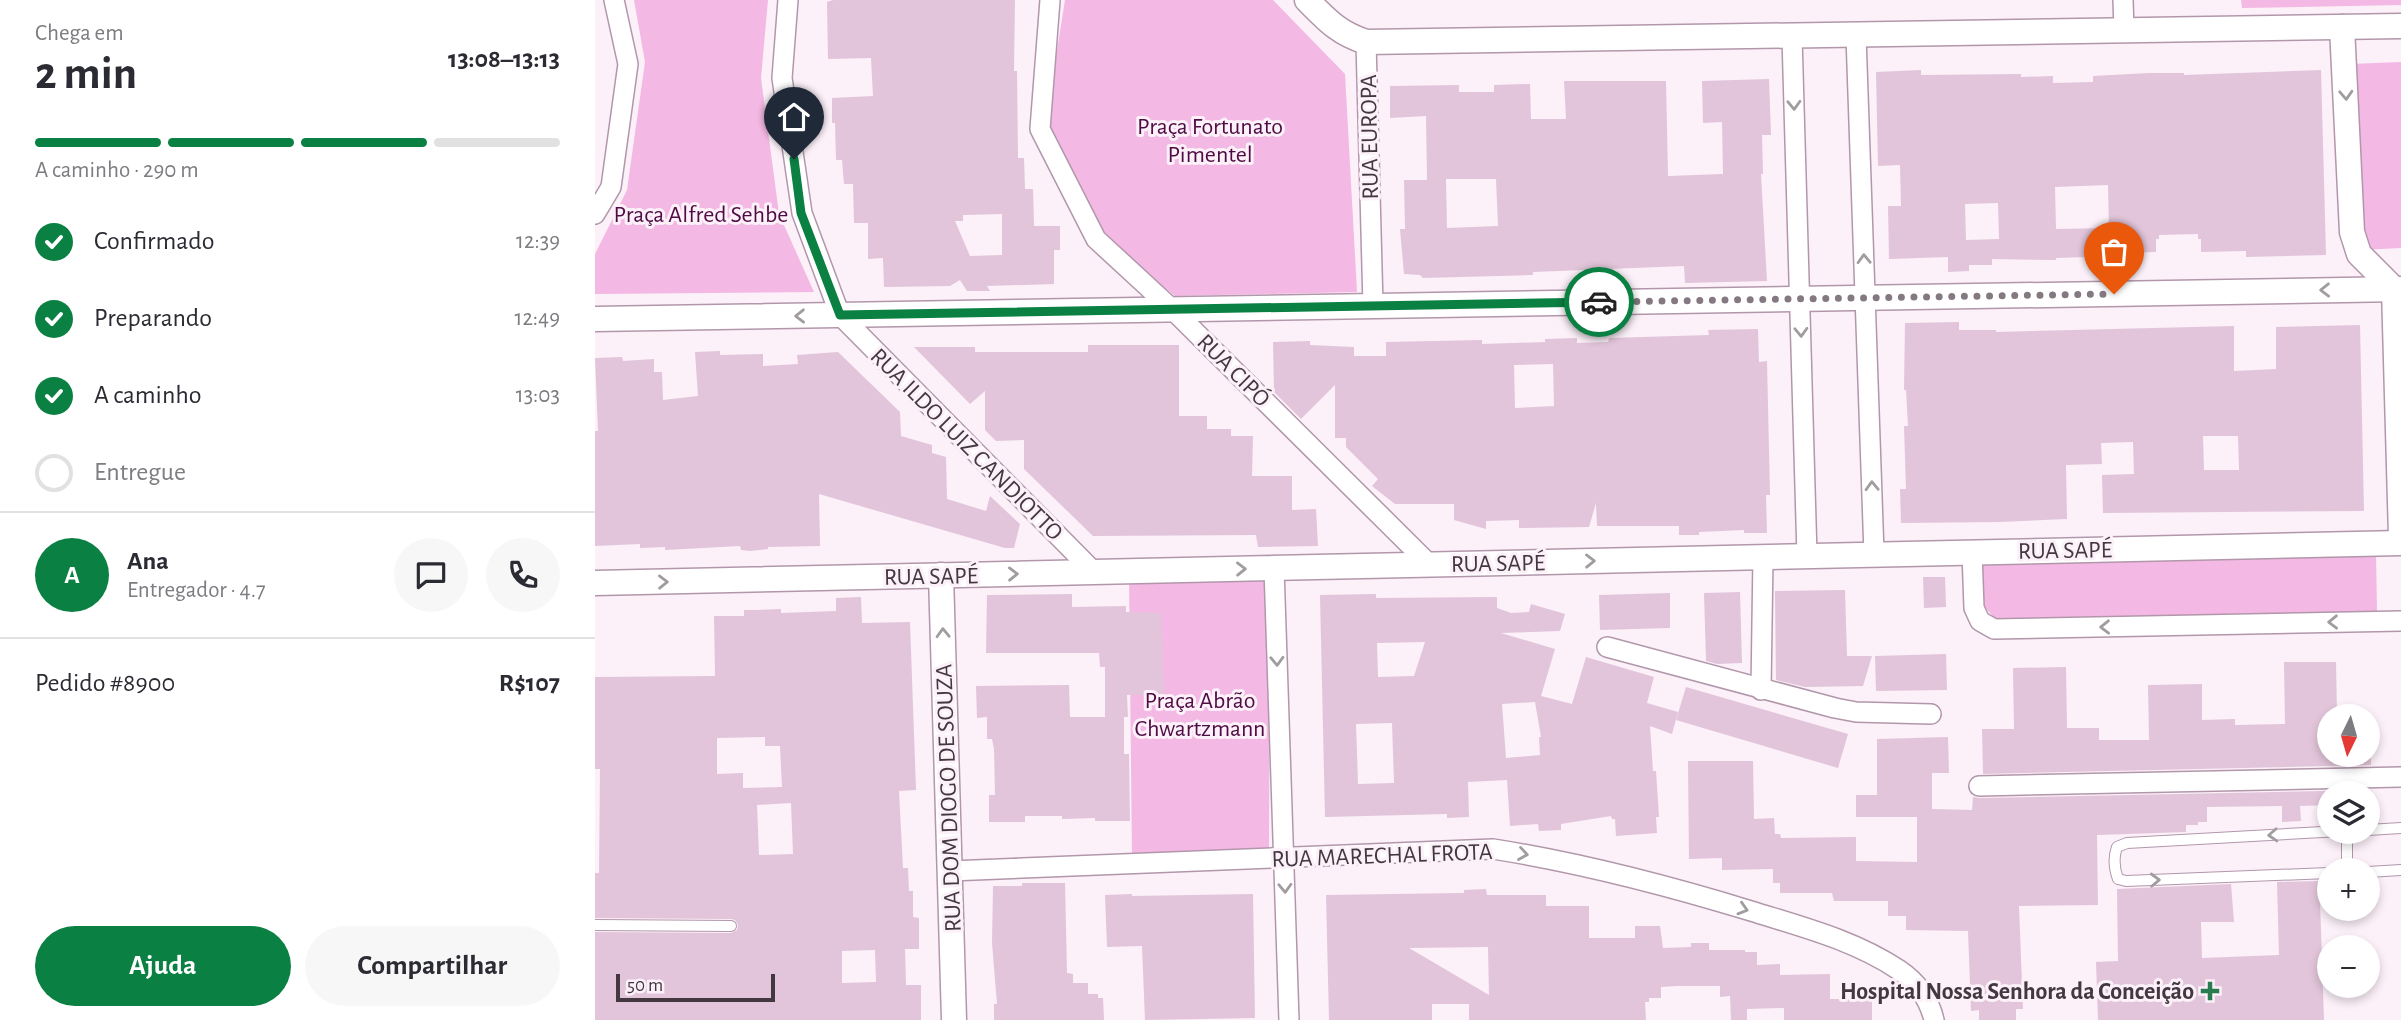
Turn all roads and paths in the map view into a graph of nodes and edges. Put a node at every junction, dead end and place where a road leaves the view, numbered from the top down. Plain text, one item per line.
1 (614, 0) edge
2 (788, 0) edge
3 (1050, 0) edge
4 (1307, 0) edge
5 (2123, 0) edge
6 (2401, 26) edge
7 (2342, 27) junction
8 (2124, 30) junction
9 (1856, 36) junction
10 (1792, 37) junction
11 (1366, 42) junction
12 (595, 214) edge
13 (2399, 287) edge
14 (1865, 298) junction
15 (1800, 299) junction
16 (1373, 306) junction
17 (1173, 310) junction
18 (840, 315) junction
19 (595, 319) edge
20 (2401, 537) edge
21 (2401, 543) edge
22 (1972, 552) junction
23 (1874, 554) junction
24 (1807, 556) junction
25 (1763, 557) junction
26 (1429, 564) junction
27 (1274, 568) junction
28 (1094, 572) junction
29 (941, 576) junction
30 (595, 583) edge
31 (2401, 621) edge
32 (1607, 647) dead end
33 (1761, 690) junction
34 (1931, 714) dead end
35 (2401, 777) edge
36 (1979, 786) dead end
37 (2401, 828) edge
38 (2380, 829) edge
39 (2317, 832) edge
40 (1284, 858) junction
41 (2401, 870) edge
42 (950, 871) junction
43 (2380, 871) edge
44 (2317, 873) edge
45 (595, 925) edge
46 (731, 926) dead end
47 (954, 1020) edge
48 (1289, 1020) edge
49 (1934, 1020) edge

1 - 12 street
2 - 18 street
3 - 17 street, RUA CIPÓ
4 - 11 street, RUA EUROPA
5 - 8 street
6 - 7 street
7 - 8 street
7 -> 13 street
8 - 9 street
9 - 10 street
14 -> 9 street
10 - 11 street
10 -> 15 street
11 - 16 street, RUA EUROPA
13 -> 14 street
13 - 20 street
14 - 15 street
23 -> 14 street
15 - 16 street
15 -> 24 street
16 - 17 street
17 - 18 street
17 - 26 street, RUA CIPÓ
18 -> 19 street
18 - 28 street, RUA ILDO LUIZ CANDIOTTO
21 - 22 street, RUA SAPÉ
22 - 23 street, RUA SAPÉ
31 -> 22 street
23 - 24 street, RUA SAPÉ
24 - 25 street, RUA SAPÉ
26 -> 25 street, RUA SAPÉ
25 - 33 street
26 - 27 street, RUA SAPÉ
28 -> 27 street, RUA SAPÉ
27 -> 40 street
29 -> 28 street, RUA SAPÉ
30 -> 29 street, RUA SAPÉ
42 -> 29 street, RUA DOM DIOGO DE SOUZA
32 - 33 street
33 - 34 street
35 - 36 street
37 - 38 lane
39 -> 44 lane
40 - 42 street, RUA MARECHAL FROTA
40 -> 48 street
40 -> 49 street, RUA MARECHAL FROTA
41 - 43 lane
42 - 47 street, RUA DOM DIOGO DE SOUZA
45 - 46 lane

